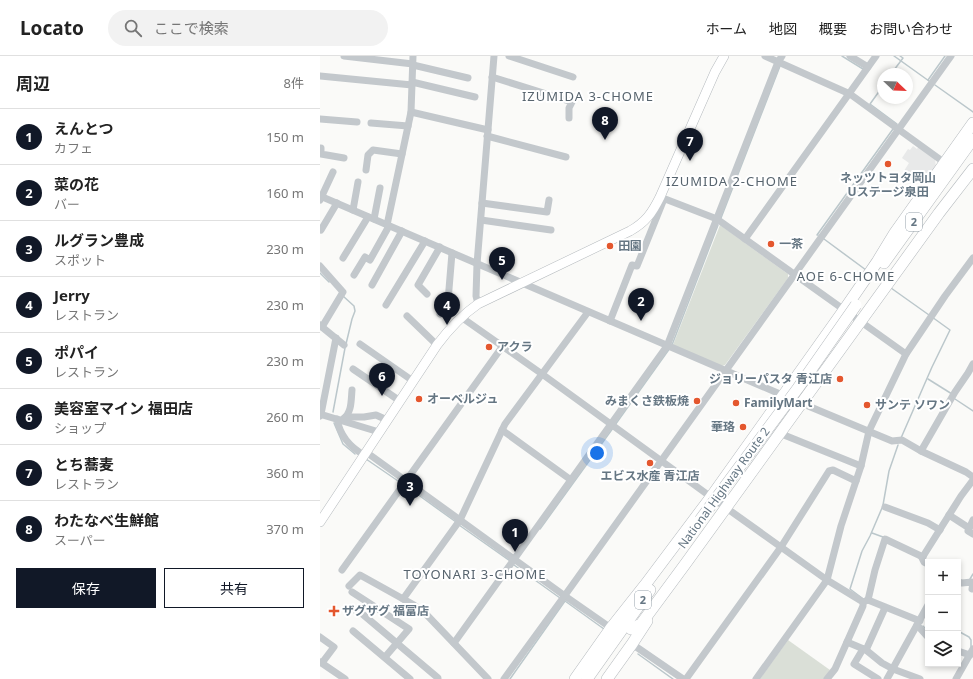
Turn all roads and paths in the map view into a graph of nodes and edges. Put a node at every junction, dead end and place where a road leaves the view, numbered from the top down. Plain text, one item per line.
1 (344, 56) edge
2 (494, 56) edge
3 (509, 56) edge
4 (724, 56) edge
5 (765, 56) edge
6 (850, 56) edge
7 (876, 56) edge
8 (951, 56) edge
9 (780, 59) edge
10 (413, 62) edge
11 (867, 70) junction
12 (320, 76) edge
13 (573, 77) dead end
14 (468, 78) dead end
15 (492, 78) junction
16 (412, 84) junction
17 (850, 94) junction
18 (475, 97) dead end
19 (411, 112) junction
20 (568, 118) dead end
21 (320, 119) edge
22 (357, 122) dead end
23 (371, 123) dead end
24 (973, 123) edge
25 (408, 126) junction
26 (898, 130) junction
27 (488, 133) junction
28 (973, 139) edge
29 (320, 148) edge
30 (973, 152) edge
31 (402, 154) junction
32 (566, 157) dead end
33 (344, 158) dead end
34 (973, 161) edge
35 (945, 163) junction
36 (366, 170) dead end
37 (333, 172) dead end
38 (971, 177) edge
39 (358, 182) dead end
40 (380, 188) dead end
41 (321, 198) edge
42 (662, 198) junction
43 (549, 200) dead end
44 (929, 201) junction
45 (337, 203) junction
46 (482, 203) junction
47 (353, 210) junction
48 (939, 213) junction
49 (371, 218) junction
50 (717, 219) junction
51 (481, 220) junction
52 (388, 225) junction
53 (321, 230) edge
54 (551, 230) dead end
55 (402, 231) junction
56 (745, 239) junction
57 (425, 241) junction
58 (440, 247) junction
59 (452, 253) junction
60 (343, 258) dead end
61 (973, 258) edge
62 (877, 262) junction
63 (477, 264) junction
64 (320, 266) edge
65 (795, 274) junction
66 (354, 275) dead end
67 (521, 283) junction
68 (372, 286) dead end
69 (427, 294) dead end
70 (478, 304) junction
71 (386, 305) dead end
72 (859, 307) junction
73 (844, 310) junction
74 (588, 312) junction
75 (440, 314) dead end
76 (408, 316) dead end
77 (461, 317) junction
78 (610, 321) junction
79 (860, 322) junction
80 (321, 326) edge
81 (336, 338) junction
82 (360, 344) dead end
83 (344, 345) dead end
84 (437, 345) junction
85 (502, 347) junction
86 (669, 347) junction
87 (906, 354) junction
88 (973, 364) edge
89 (353, 369) dead end
90 (725, 371) junction
91 (542, 374) junction
92 (413, 381) junction
93 (352, 390) dead end
94 (783, 395) junction
95 (400, 400) junction
96 (801, 403) junction
97 (320, 415) edge
98 (341, 419) junction
99 (387, 420) junction
100 (613, 426) junction
101 (502, 430) junction
102 (868, 431) junction
103 (379, 432) junction
104 (779, 433) junction
105 (921, 451) junction
106 (365, 454) junction
107 (661, 461) junction
108 (861, 466) junction
109 (973, 478) edge
110 (571, 480) junction
111 (856, 481) junction
112 (404, 483) junction
113 (710, 497) junction
114 (726, 507) junction
115 (885, 507) dead end
116 (949, 515) junction
117 (973, 520) edge
118 (320, 522) edge
119 (458, 522) junction
120 (702, 522) junction
121 (940, 530) junction
122 (971, 531) edge
123 (781, 546) junction
124 (923, 557) junction
125 (516, 562) junction
126 (925, 562) edge
127 (686, 563) junction
128 (342, 570) dead end
129 (827, 580) junction
130 (961, 583) edge
131 (645, 585) junction
132 (972, 589) dead end
133 (403, 598) junction
134 (563, 598) junction
135 (866, 601) junction
136 (884, 610) dead end
137 (925, 610) edge
138 (357, 612) dead end
139 (918, 623) junction
140 (611, 628) junction
141 (631, 629) junction
142 (353, 631) dead end
143 (925, 634) edge
144 (320, 637) edge
145 (847, 642) junction
146 (397, 643) junction
147 (454, 643) junction
148 (632, 644) junction
149 (864, 650) junction
150 (961, 651) edge
151 (972, 652) edge
152 (385, 657) junction
153 (321, 662) edge
154 (893, 669) junction
155 (345, 679) edge
156 (410, 679) edge
157 (438, 679) edge
158 (488, 679) edge
159 (504, 679) edge
160 (575, 679) edge
161 (581, 679) edge
162 (587, 679) edge
163 (596, 679) edge
164 (607, 679) edge
165 (683, 679) edge
166 (686, 679) edge
167 (756, 679) edge
168 (828, 679) edge
169 (878, 679) edge
170 (887, 679) edge
171 (920, 679) edge
172 (956, 679) edge

1 - 10 street
2 - 15 street
3 - 13 street
4 - 42 main road
5 - 9 street
6 - 11 street
7 - 11 street
8 - 26 street
9 - 17 street
9 - 50 street
10 - 14 street
10 - 16 street
11 - 17 street
12 - 16 street
15 - 20 street
15 - 27 street
16 - 18 street
16 - 19 street
17 - 26 street
17 - 56 street
19 - 25 street
19 - 27 street
21 - 22 street
23 - 25 street
24 - 35 highway
25 - 31 street
26 - 35 street
26 - 65 street
27 - 32 street
27 - 46 street
28 - 44 highway, National Highway Route 2 / 2
29 - 33 street
30 - 72 highway, National Highway Route 2 / 2
31 - 36 street
31 - 52 street
34 - 48 highway
35 - 62 highway
37 - 41 street
38 - 48 highway
39 - 47 street
40 - 49 street
41 - 45 street
42 - 50 street
42 - 67 main road
42 - 78 street
43 - 46 street
44 - 62 highway
44 - 72 highway, National Highway Route 2 / 2
45 - 47 street
45 - 53 street
46 - 51 street
47 - 49 street
48 - 79 highway
49 - 52 street
49 - 60 street
50 - 56 street
50 - 86 street
51 - 54 street
51 - 63 street
52 - 55 street
52 - 66 street
55 - 57 street
55 - 68 street
56 - 65 street
57 - 58 street
57 - 71 street
58 - 59 street
58 - 69 street
59 - 63 street
59 - 75 street
61 - 87 street
62 - 73 highway
63 - 67 street
63 - 70 street
64 - 80 street
65 - 73 street
65 - 90 street
67 - 70 main road
67 - 74 street
70 - 77 main road
72 - 120 highway, National Highway Route 2 / 2, bridge
73 - 79 street
73 - 94 highway
74 - 78 street
74 - 91 street
76 - 84 street
77 - 84 main road
77 - 85 street
78 - 86 street
79 - 87 street
79 - 96 highway
80 - 81 street
81 - 83 street
81 - 97 street
82 - 92 street
84 - 92 main road
85 - 91 street
85 - 112 street
86 - 90 street
86 - 100 street
87 - 102 street
88 - 105 street
89 - 95 street
90 - 94 street
90 - 107 street
91 - 100 street
91 - 101 street
92 - 95 main road
93 - 98 street
94 - 96 street
94 - 113 highway
95 - 99 main road
96 - 102 street
96 - 104 highway
97 - 98 street
98 - 99 street
98 - 103 street
98 - 106 street
99 - 103 main road
100 - 107 street
100 - 110 street
101 - 110 street
101 - 119 street
102 - 105 street
102 - 108 street
103 - 106 main road
104 - 108 street
104 - 114 highway
105 - 109 street
106 - 112 street
106 - 118 main road
107 - 113 street
107 - 134 street
108 - 111 street
109 - 116 street
110 - 125 street
111 - 123 street
111 - 129 street
112 - 119 street
112 - 128 street
113 - 114 street
113 - 131 highway
114 - 123 street
114 - 127 highway
115 - 121 street
116 - 121 street
116 - 122 street
117 - 122 street
119 - 125 street
119 - 133 street
120 - 141 highway, National Highway Route 2 / 2
120 - 162 highway, National Highway Route 2 / 2
121 - 124 street
123 - 129 street
123 - 166 street
124 - 126 street
124 - 135 street
125 - 134 street
125 - 147 street
127 - 141 highway
127 - 148 highway
129 - 135 street
129 - 167 street
130 - 132 street
131 - 140 highway, 2
131 - 161 highway
133 - 146 street
133 - 147 street
134 - 140 street
134 - 159 street
135 - 139 street
135 - 145 street
136 - 149 street
137 - 139 street
138 - 146 street
139 - 143 street
139 - 154 street
140 - 160 highway, 2
141 - 163 highway, National Highway Route 2 / 2
142 - 152 street
144 - 153 street
145 - 149 street
145 - 168 street
146 - 152 street
146 - 157 street
147 - 158 street
148 - 164 highway
148 - 165 street
149 - 154 street
149 - 169 street
150 - 151 street
151 - 172 street
152 - 156 street
153 - 155 street
154 - 170 street
154 - 171 street

